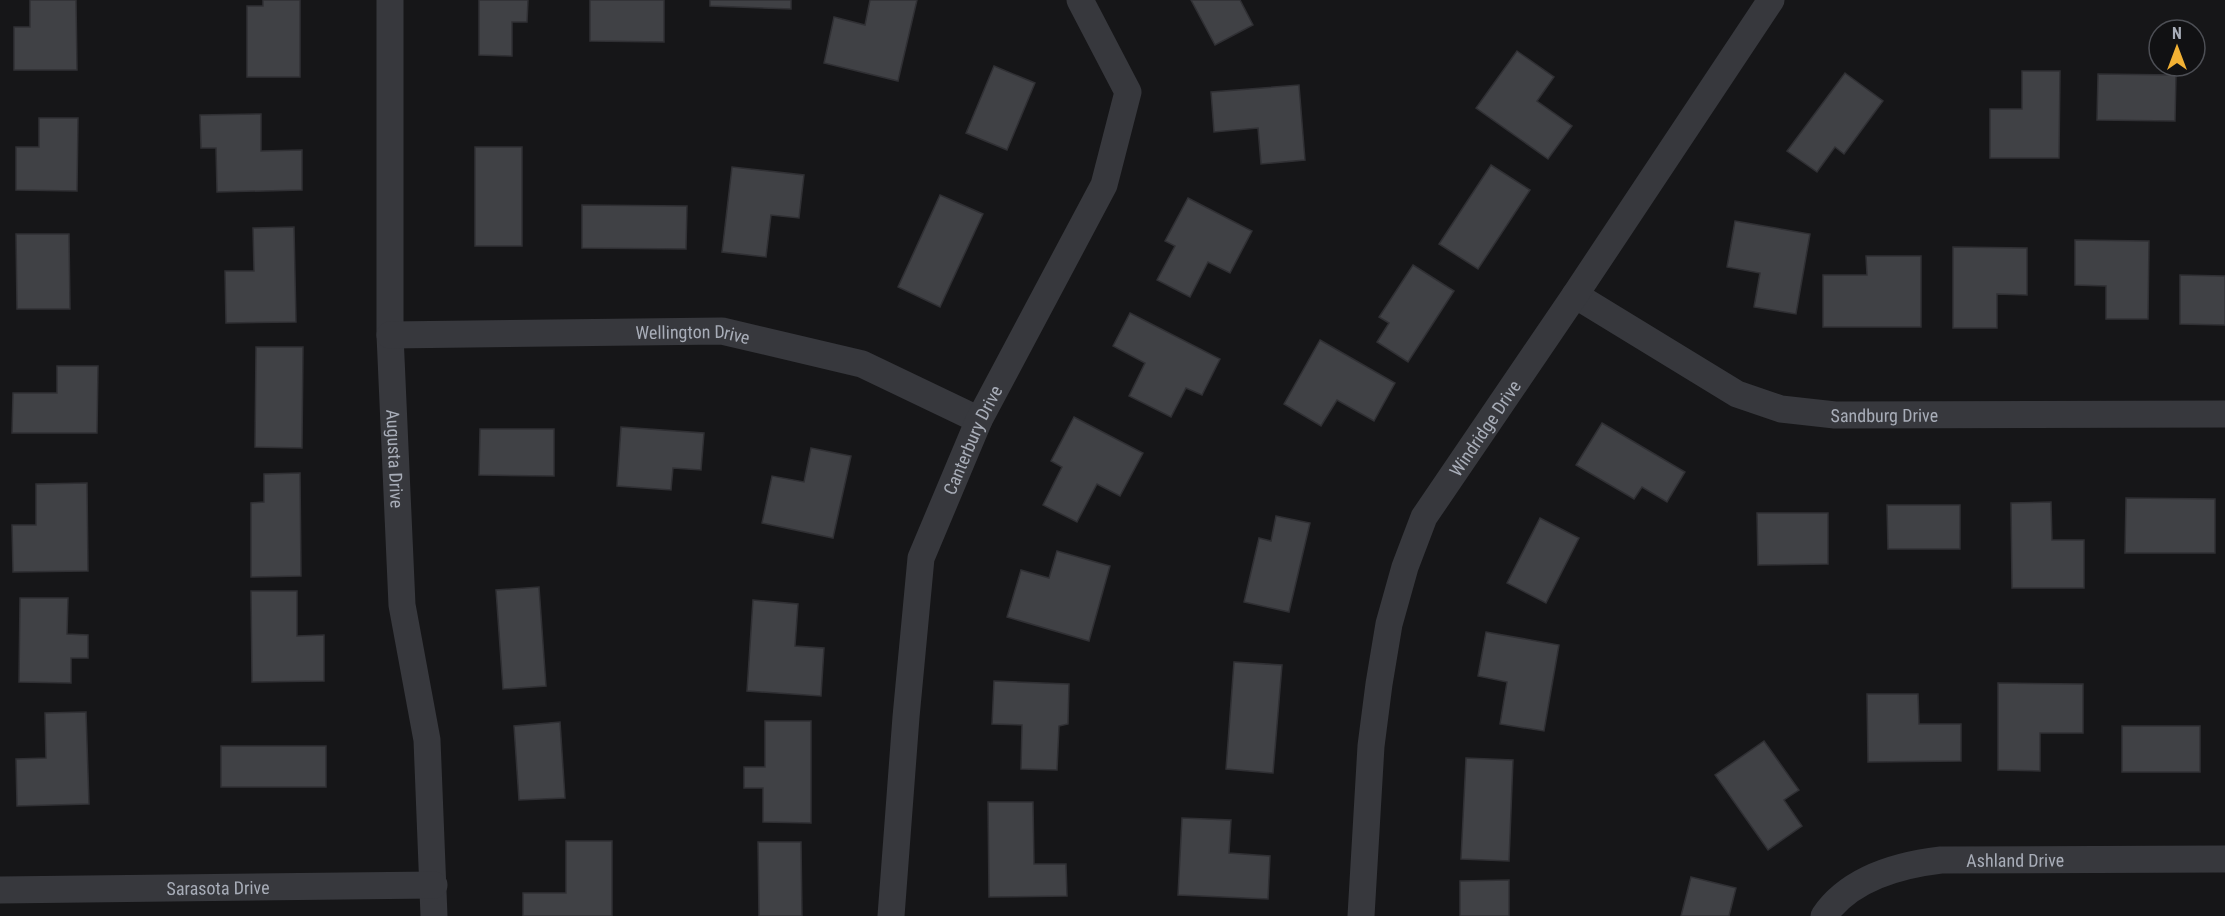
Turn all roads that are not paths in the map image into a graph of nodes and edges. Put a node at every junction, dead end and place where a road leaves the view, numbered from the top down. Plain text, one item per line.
1 (390, 0) edge
2 (1080, 0) edge
3 (1771, 0) edge
4 (1575, 295) junction
5 (390, 335) junction
6 (2225, 414) edge
7 (979, 420) junction
8 (2225, 859) edge
9 (434, 885) junction
10 (0, 890) edge
11 (434, 916) edge
12 (891, 916) edge
13 (1361, 916) edge
14 (1824, 916) edge

1 - 5 street, Augusta Drive
2 - 7 street, Canterbury Drive
3 - 4 street, Windridge Drive
4 - 6 street, Sandburg Drive
4 - 13 street, Windridge Drive
5 - 7 street, Wellington Drive
5 - 9 street, Augusta Drive
7 - 12 street, Canterbury Drive
8 - 14 street, Ashland Drive
9 - 10 street, Sarasota Drive
9 - 11 street, Augusta Drive

